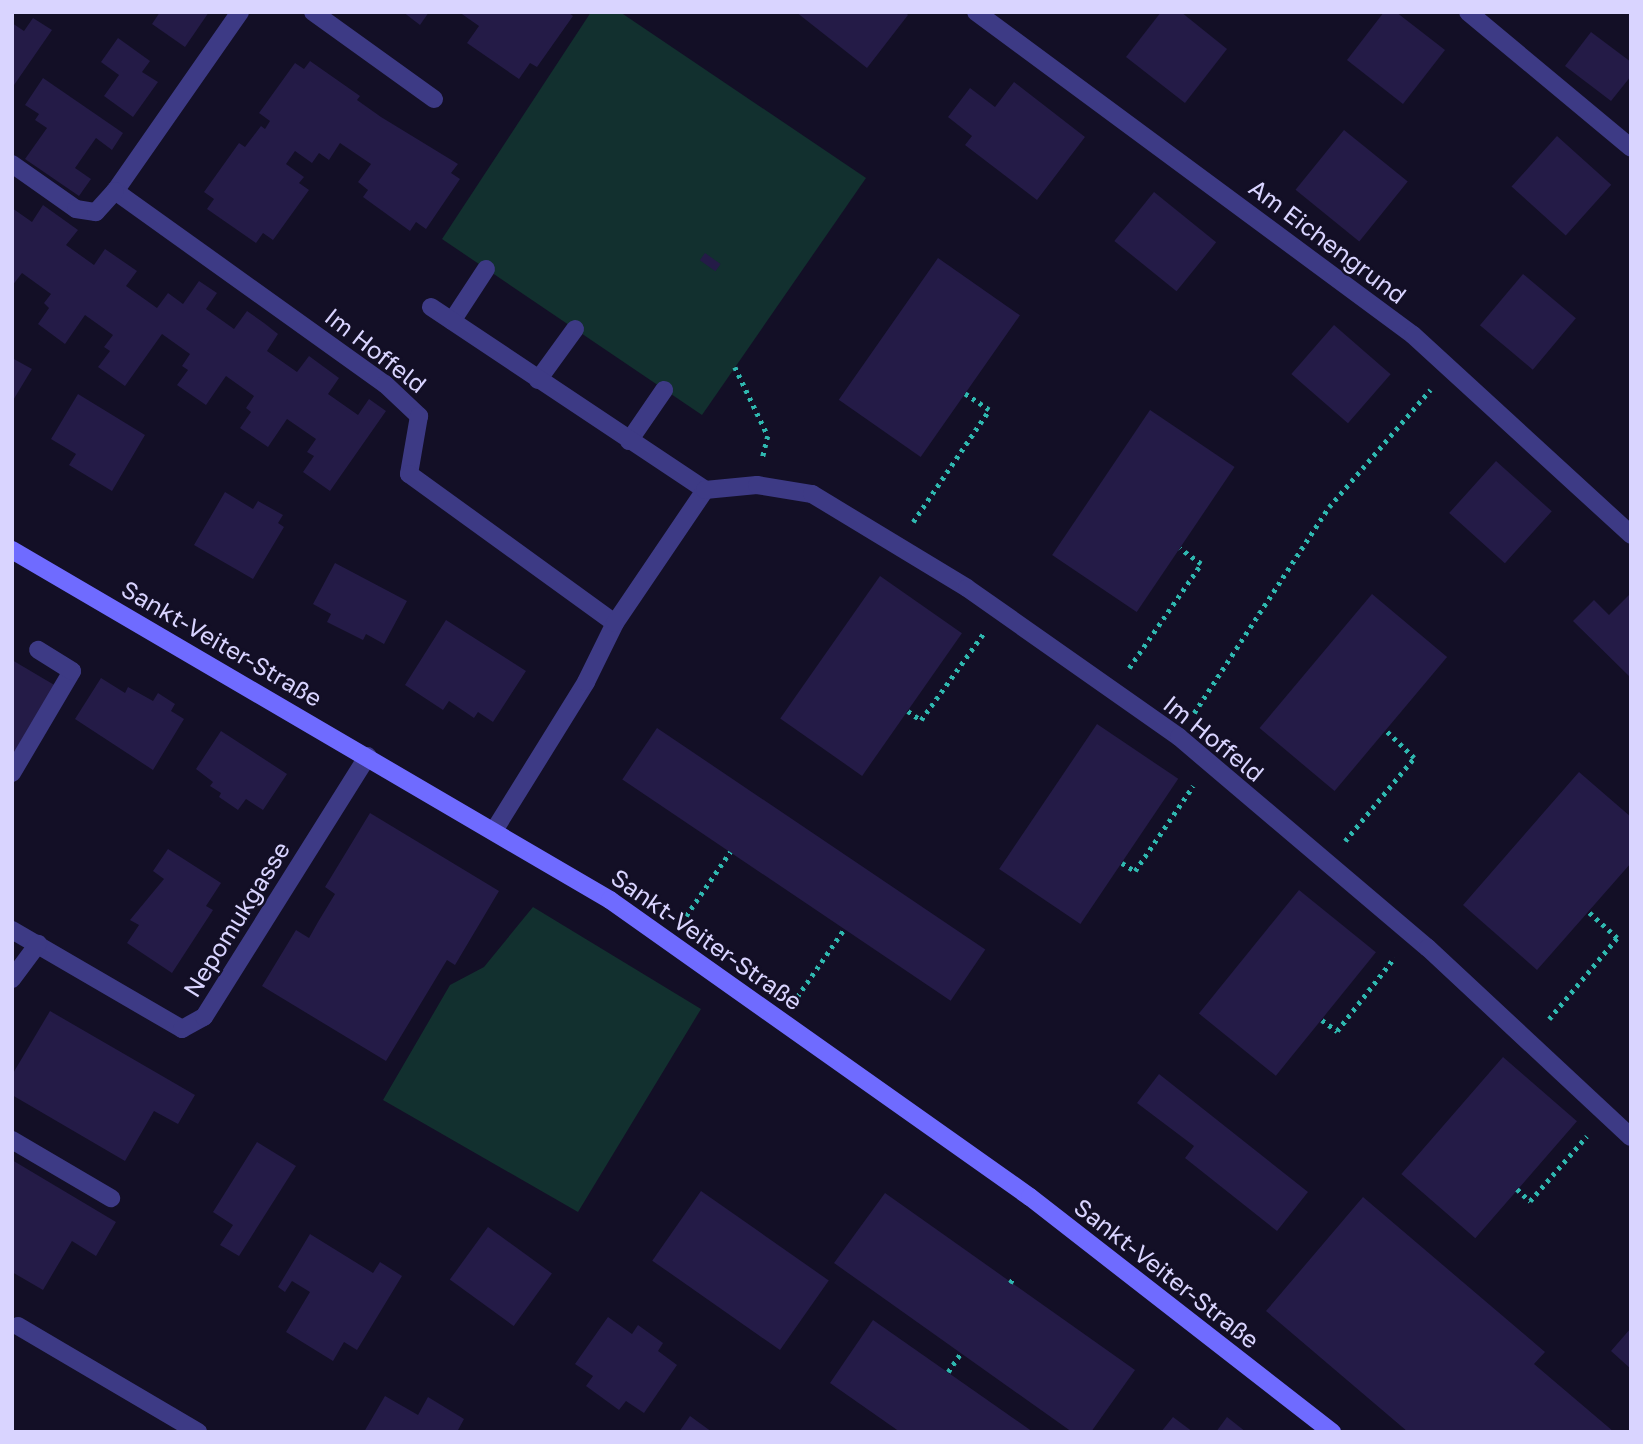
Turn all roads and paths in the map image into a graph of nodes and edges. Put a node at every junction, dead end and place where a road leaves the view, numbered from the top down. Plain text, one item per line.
1 (240, 12) edge
2 (313, 12) edge
3 (976, 12) edge
4 (1468, 12) edge
5 (434, 99) dead end
6 (1631, 148) edge
7 (12, 164) edge
8 (114, 191) junction
9 (486, 269) dead end
10 (431, 307) dead end
11 (452, 321) junction
12 (575, 329) dead end
13 (735, 367) dead end
14 (1448, 368) junction
15 (538, 380) junction
16 (664, 390) dead end
17 (965, 394) dead end
18 (629, 441) junction
19 (757, 485) junction
20 (705, 490) junction
21 (1631, 535) edge
22 (897, 546) junction
23 (1180, 549) dead end
24 (12, 550) edge
25 (615, 623) junction
26 (985, 631) dead end
27 (38, 650) dead end
28 (1113, 691) junction
29 (908, 711) dead end
30 (1386, 731) dead end
31 (1179, 737) junction
32 (368, 756) junction
33 (12, 773) edge
34 (1197, 780) dead end
35 (495, 829) junction
36 (730, 852) dead end
37 (1122, 863) dead end
38 (1327, 863) junction
39 (1588, 912) dead end
40 (684, 920) dead end
41 (845, 928) dead end
42 (12, 930) edge
43 (38, 944) junction
44 (1399, 952) dead end
45 (12, 979) edge
46 (797, 998) dead end
47 (1322, 1020) dead end
48 (1530, 1041) junction
49 (1597, 1125) dead end
50 (1631, 1137) edge
51 (12, 1140) edge
52 (1517, 1189) dead end
53 (111, 1198) dead end
54 (18, 1326) dead end
55 (961, 1353) dead end
56 (948, 1372) dead end
57 (198, 1432) edge
58 (1332, 1432) edge

1 - 8 street
2 - 5 street
3 - 14 street, Am Eichengrund
4 - 6 street
7 - 8 street
8 - 25 street, Im Hoffeld
9 - 11 street
10 - 11 street
11 - 15 street
12 - 15 street
13 - 19 path
14 - 21 street, Am Eichengrund
14 - 31 path
15 - 18 street
16 - 18 street
17 - 22 path
18 - 20 street
19 - 20 street, Im Hoffeld
19 - 22 street, Im Hoffeld
20 - 25 street
22 - 28 street, Im Hoffeld
23 - 28 path
24 - 32 main road, Sankt-Veiter-Straße
25 - 35 street
26 - 29 path
27 - 33 street
28 - 31 street, Im Hoffeld
30 - 38 path
31 - 38 street, Im Hoffeld
32 - 35 main road, Sankt-Veiter-Straße
32 - 43 street, Nepomukgasse
34 - 37 path
35 - 58 main road, Sankt-Veiter-Straße
36 - 40 path
38 - 48 street, Im Hoffeld
39 - 48 path
41 - 46 path
42 - 43 street, Nepomukgasse
43 - 45 street
44 - 47 path
48 - 50 street, Im Hoffeld
49 - 52 path
51 - 53 street
54 - 57 street
55 - 56 path

